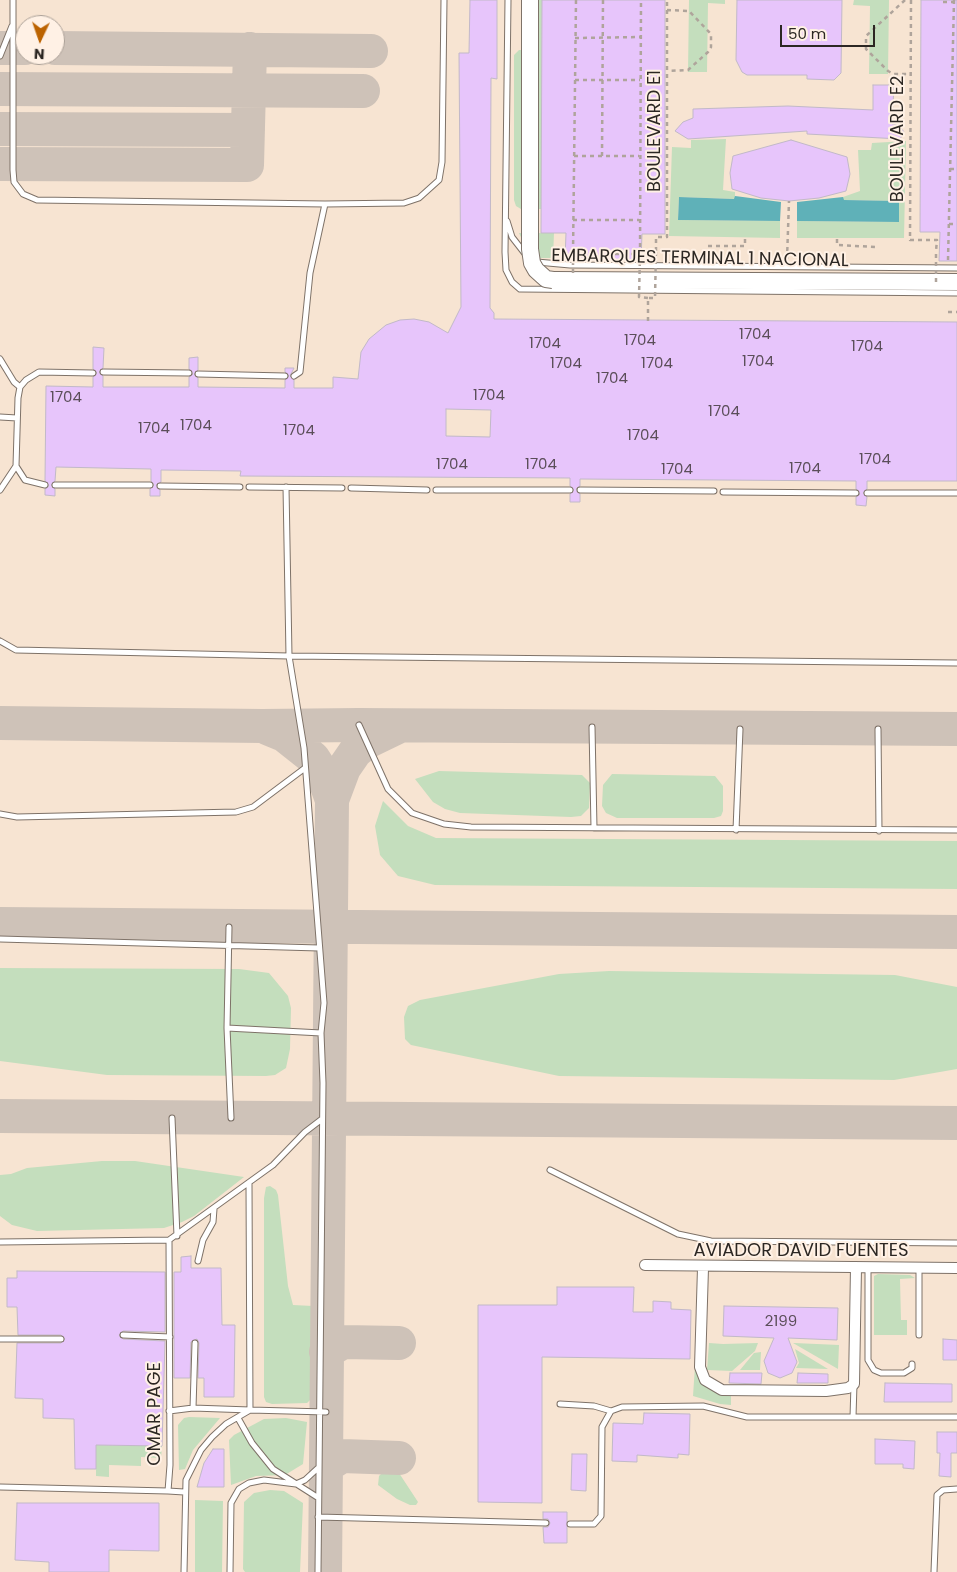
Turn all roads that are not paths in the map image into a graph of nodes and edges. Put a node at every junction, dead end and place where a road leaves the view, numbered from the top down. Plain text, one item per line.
1 (14, 0) edge
2 (444, 0) edge
3 (508, 0) edge
4 (530, 0) edge
5 (13, 23) junction
6 (0, 56) edge
7 (325, 204) junction
8 (505, 216) junction
9 (957, 268) edge
10 (957, 282) edge
11 (957, 292) edge
12 (0, 359) edge
13 (93, 372) dead end
14 (103, 372) dead end
15 (189, 374) dead end
16 (198, 374) dead end
17 (285, 376) dead end
18 (294, 376) dead end
19 (20, 387) junction
20 (0, 417) edge
21 (17, 418) junction
22 (16, 466) junction
23 (45, 485) dead end
24 (55, 485) dead end
25 (150, 485) dead end
26 (160, 486) dead end
27 (240, 487) dead end
28 (249, 487) dead end
29 (286, 487) junction
30 (342, 488) dead end
31 (351, 488) dead end
32 (0, 490) edge
33 (427, 490) dead end
34 (436, 490) dead end
35 (570, 490) dead end
36 (580, 490) dead end
37 (714, 492) dead end
38 (723, 492) dead end
39 (856, 493) dead end
40 (867, 493) dead end
41 (957, 493) edge
42 (0, 641) edge
43 (289, 656) junction
44 (957, 663) edge
45 (359, 725) dead end
46 (592, 727) dead end
47 (740, 729) dead end
48 (878, 729) dead end
49 (305, 768) junction
50 (0, 814) edge
51 (594, 828) junction
52 (736, 830) junction
53 (879, 830) junction
54 (957, 830) edge
55 (229, 927) dead end
56 (0, 939) edge
57 (227, 944) junction
58 (319, 948) junction
59 (227, 1028) junction
60 (322, 1033) junction
61 (172, 1118) dead end
62 (231, 1118) dead end
63 (322, 1119) junction
64 (550, 1170) dead end
65 (249, 1184) junction
66 (214, 1209) junction
67 (177, 1236) junction
68 (169, 1240) junction
69 (0, 1242) edge
70 (957, 1243) edge
71 (198, 1261) dead end
72 (645, 1265) dead end
73 (856, 1267) junction
74 (868, 1267) junction
75 (703, 1268) junction
76 (919, 1268) junction
77 (957, 1268) edge
78 (122, 1335) dead end
79 (919, 1335) dead end
80 (170, 1337) junction
81 (0, 1339) edge
82 (61, 1339) dead end
83 (195, 1343) dead end
84 (912, 1364) dead end
85 (854, 1384) junction
86 (841, 1390) junction
87 (560, 1404) dead end
88 (853, 1406) junction
89 (193, 1408) junction
90 (250, 1410) junction
91 (169, 1411) junction
92 (319, 1412) junction
93 (326, 1412) dead end
94 (611, 1412) junction
95 (957, 1416) edge
96 (853, 1417) junction
97 (238, 1418) junction
98 (318, 1468) junction
99 (296, 1484) junction
100 (0, 1487) edge
101 (957, 1489) edge
102 (168, 1491) junction
103 (184, 1492) junction
104 (317, 1497) junction
105 (318, 1517) junction
106 (546, 1523) dead end
107 (570, 1524) dead end
108 (184, 1572) edge
109 (230, 1572) edge
110 (318, 1572) edge
111 (934, 1572) edge

1 - 5 lane
2 - 7 lane
3 - 8 lane
4 - 10 highway, EMBARQUES TERMINAL 1 NACIONAL, bridge
5 - 6 lane
5 - 7 lane
7 - 18 lane
8 - 9 lane
8 - 11 lane
12 - 19 lane
13 - 19 lane
14 - 15 lane
16 - 17 lane
19 - 21 lane
20 - 21 lane
21 - 22 lane
22 - 23 lane
22 - 32 lane
24 - 25 lane
26 - 27 lane
28 - 29 lane
29 - 30 lane
29 - 43 lane
31 - 33 lane
34 - 35 lane
36 - 37 lane
38 - 39 lane
40 - 41 lane
42 - 43 lane
43 - 44 lane
43 - 49 lane
45 - 51 lane
46 - 51 lane
47 - 52 lane
48 - 53 lane
49 - 50 lane
49 - 58 lane
51 - 52 lane
52 - 53 lane
53 - 54 lane
55 - 57 lane
56 - 57 lane
57 - 58 lane
57 - 59 lane
58 - 60 lane
59 - 60 lane
59 - 62 lane
60 - 63 lane
61 - 67 lane
63 - 65 lane
63 - 92 lane
64 - 70 lane
65 - 66 lane
65 - 90 lane
66 - 67 lane
66 - 71 lane
67 - 68 lane
68 - 69 lane
68 - 80 lane, OMAR PAGE
72 - 75 street, AVIADOR DAVID FUENTES
73 - 74 street, AVIADOR DAVID FUENTES
73 - 75 street, AVIADOR DAVID FUENTES
73 - 85 street
74 - 76 street, AVIADOR DAVID FUENTES
74 - 84 lane
75 - 86 street
76 - 77 street, AVIADOR DAVID FUENTES
76 - 79 lane
78 - 80 lane
80 - 91 lane, OMAR PAGE
81 - 82 lane
83 - 89 lane
85 - 86 street
85 - 88 lane
86 - 88 lane
87 - 94 lane
88 - 96 lane
89 - 90 lane
89 - 91 lane
90 - 92 lane
90 - 97 lane
91 - 102 lane, OMAR PAGE
92 - 93 lane
92 - 98 lane
94 - 96 lane
94 - 107 lane
95 - 96 lane
97 - 99 lane
97 - 103 lane
98 - 99 lane
98 - 104 lane
99 - 104 lane
99 - 109 lane
100 - 102 lane
101 - 111 lane
102 - 103 lane, OMAR PAGE
103 - 108 lane
104 - 105 lane
105 - 106 lane
105 - 110 lane

